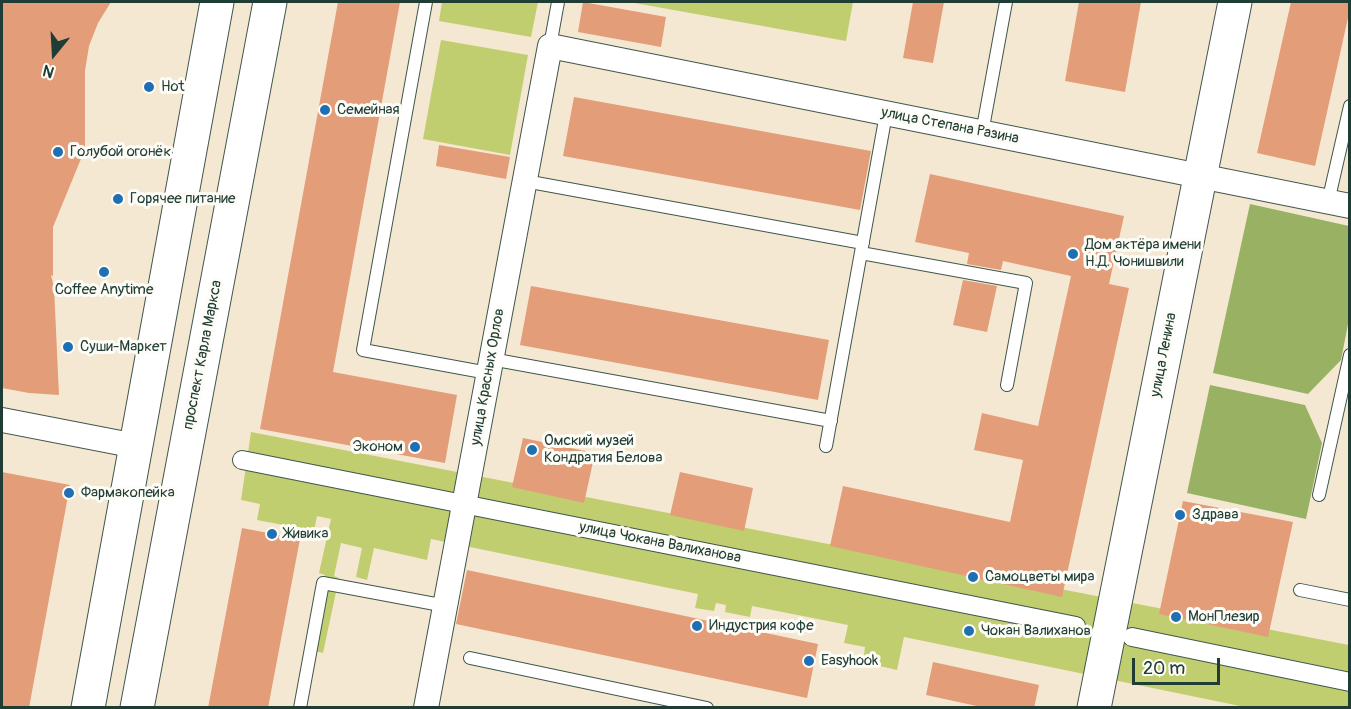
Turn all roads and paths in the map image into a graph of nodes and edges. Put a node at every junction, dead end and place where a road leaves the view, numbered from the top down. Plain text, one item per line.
1 (217, 2) edge
2 (270, 2) edge
3 (426, 2) edge
4 (558, 2) edge
5 (1006, 2) edge
6 (1235, 2) edge
7 (550, 46) junction
8 (1350, 106) edge
9 (886, 114) junction
10 (982, 133) junction
11 (1200, 177) junction
12 (525, 181) junction
13 (1339, 204) edge
14 (862, 248) junction
15 (1350, 355) edge
16 (490, 366) junction
17 (1007, 385) dead end
18 (2, 420) edge
19 (831, 421) junction
20 (136, 446) junction
21 (826, 446) dead end
22 (243, 460) dead end
23 (1318, 495) dead end
24 (466, 504) junction
25 (1300, 590) dead end
26 (1350, 600) edge
27 (446, 606) junction
28 (1076, 626) dead end
29 (1132, 637) dead end
30 (470, 658) dead end
31 (1350, 682) edge
32 (88, 708) edge
33 (137, 708) edge
34 (300, 708) edge
35 (426, 708) edge
36 (707, 708) edge
37 (1094, 708) edge

1 - 20 main road
2 - 33 main road, проспект Карла Маркса
3 - 16 lane
4 - 7 lane
5 - 10 lane
6 - 11 main road, улица Ленина
7 - 9 street, улица Степана Разина
7 - 12 street, улица Красных Орлов
8 - 13 lane
9 - 10 street, улица Степана Разина
9 - 14 lane
10 - 11 street, улица Степана Разина
11 - 13 street, улица Степана Разина
11 - 37 main road, улица Ленина
12 - 14 lane
12 - 16 street, улица Красных Орлов
14 - 17 lane
14 - 19 lane
15 - 23 lane
16 - 19 lane
16 - 24 street, улица Красных Орлов
18 - 20 street
19 - 21 lane
20 - 32 main road
22 - 24 street, улица Чокана Валиханова
24 - 27 street, улица Красных Орлов
24 - 28 street, улица Чокана Валиханова
25 - 26 lane
27 - 34 lane
27 - 35 street, улица Красных Орлов
29 - 31 street
30 - 36 lane

